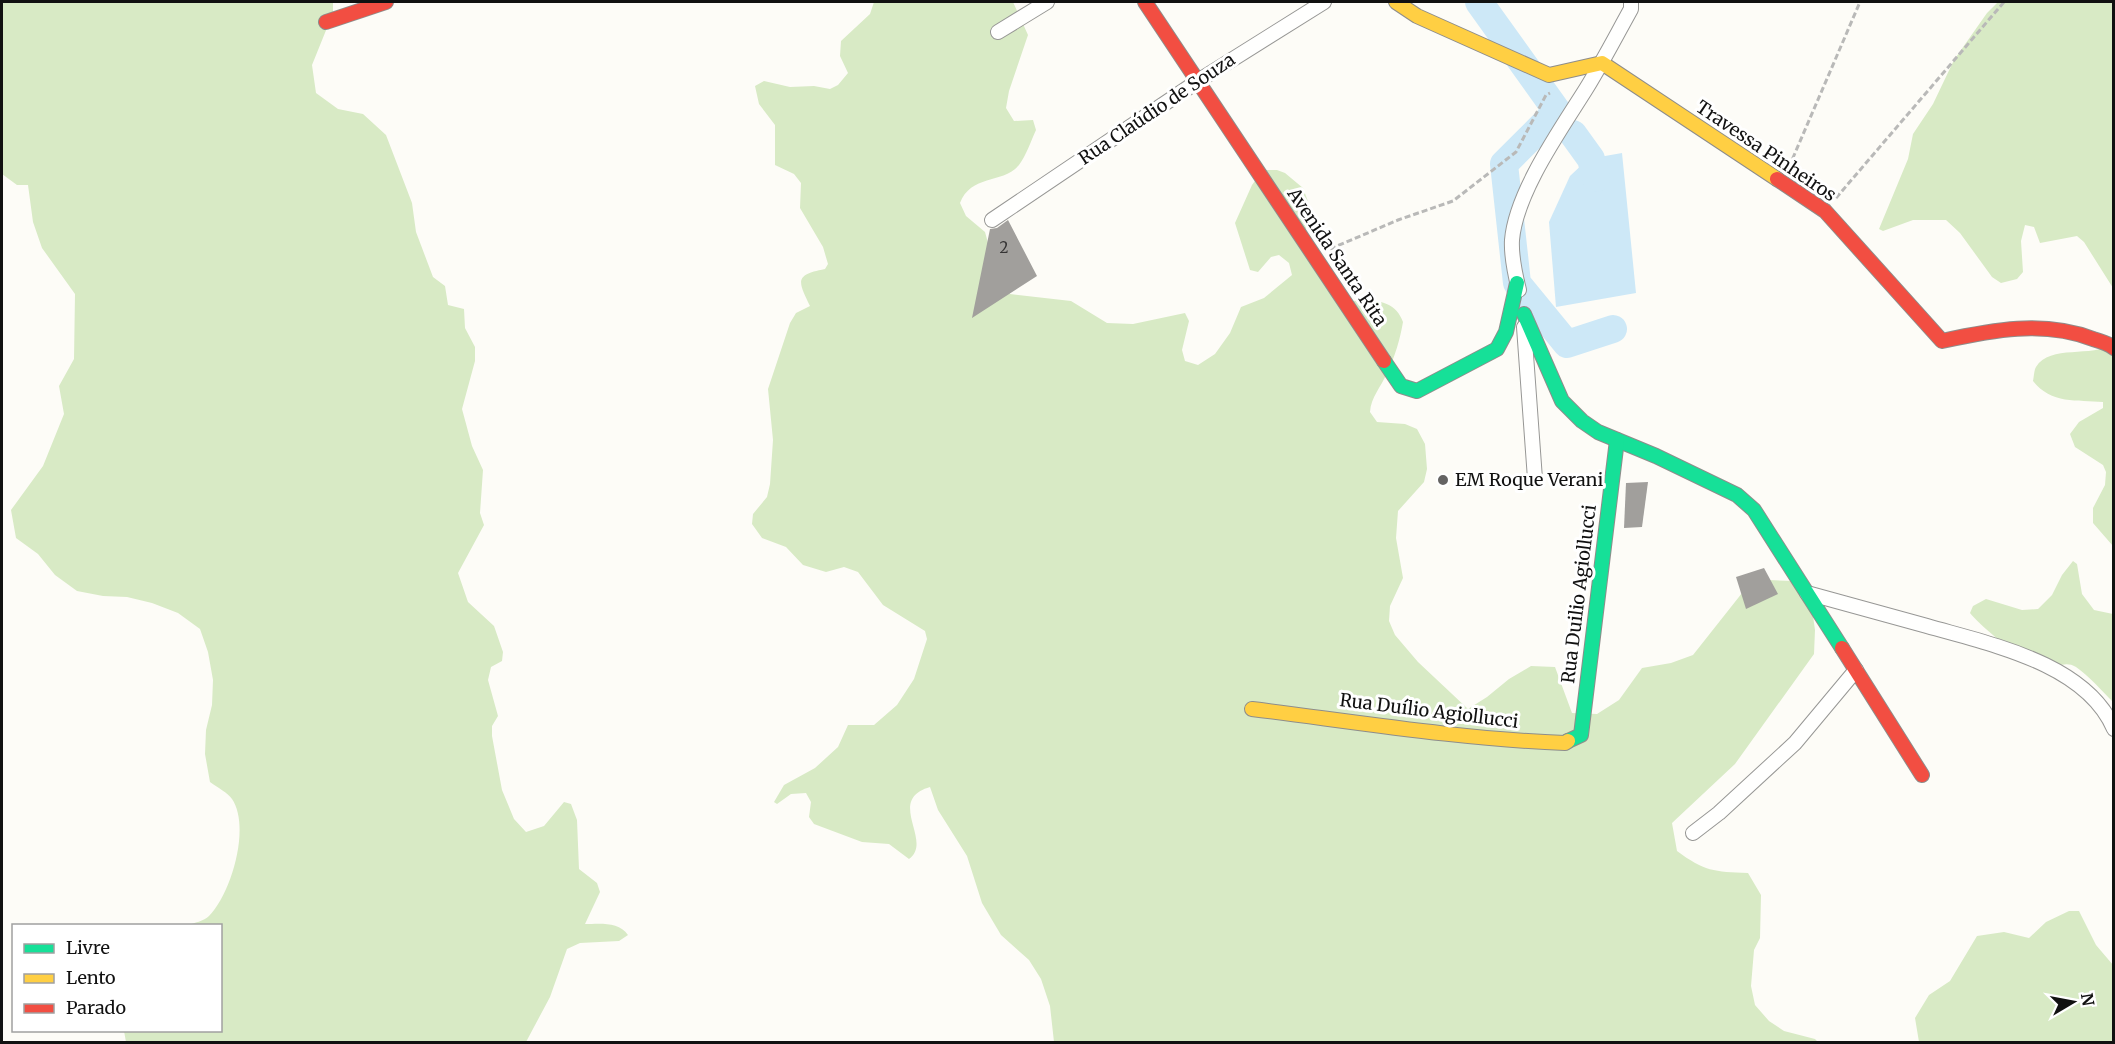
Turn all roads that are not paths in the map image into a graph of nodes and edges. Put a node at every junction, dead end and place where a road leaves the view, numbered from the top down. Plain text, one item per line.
1 (386, 2) edge
2 (1047, 2) edge
3 (1145, 2) edge
4 (1324, 2) edge
5 (1396, 2) edge
6 (1631, 2) edge
7 (326, 22) dead end
8 (998, 32) dead end
9 (1602, 63) junction
10 (1198, 81) junction
11 (992, 220) dead end
12 (1517, 283) junction
13 (1524, 314) junction
14 (2114, 348) edge
15 (1617, 440) junction
16 (1535, 479) dead end
17 (1807, 593) junction
18 (1856, 670) junction
19 (1252, 709) dead end
20 (1582, 717) joint
21 (2114, 729) edge
22 (1922, 775) dead end
23 (1693, 832) dead end

1 - 7 street
2 - 8 street
3 - 10 street, Avenida Santa Rita
4 - 10 street, Rua Claúdio de Souza
5 - 9 street
6 - 9 street
9 - 12 street
9 - 14 street, Travessa Pinheiros
10 - 11 street, Rua Claúdio de Souza
10 - 12 street, Avenida Santa Rita
12 - 13 street
13 - 15 street
13 - 16 street
15 - 17 street
15 - 20 street, Rua Duilio Agiollucci
17 - 18 street
17 - 21 street
18 - 22 street
18 - 23 street
19 - 20 street, Rua Duílio Agiollucci

